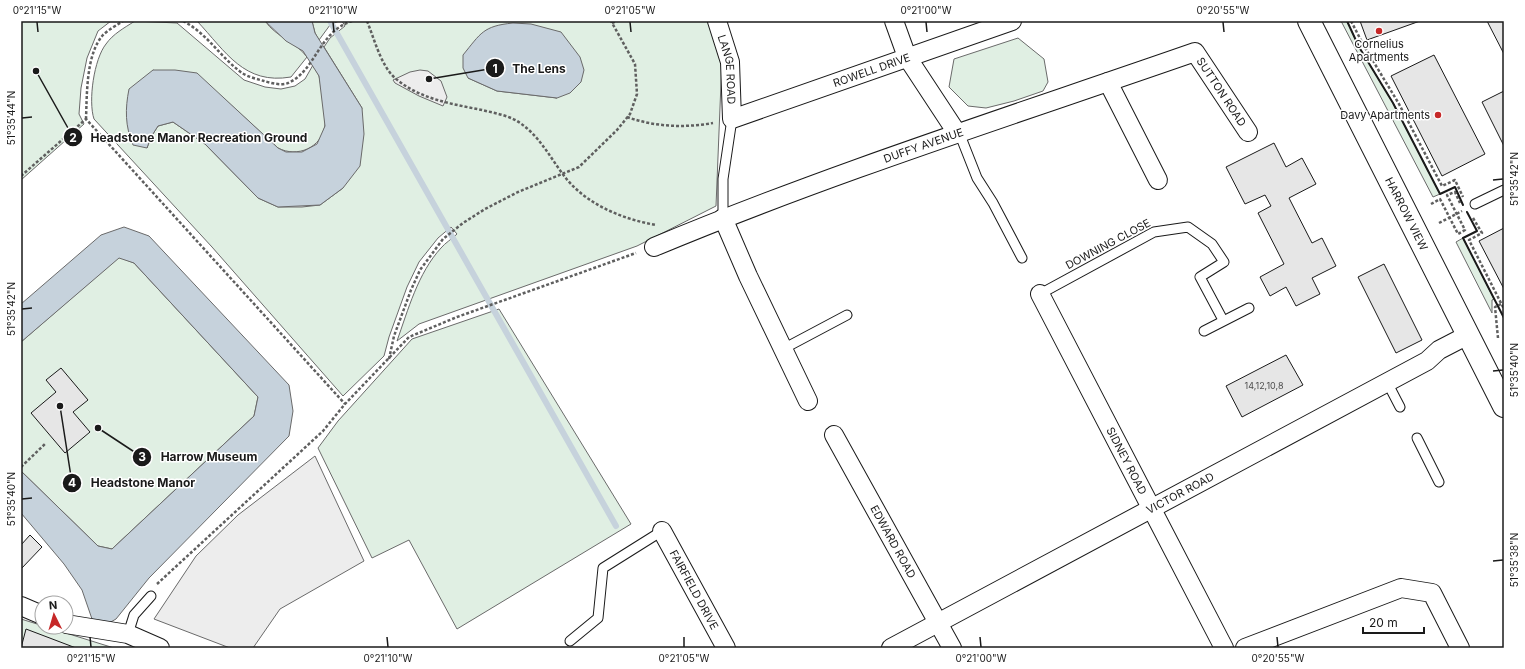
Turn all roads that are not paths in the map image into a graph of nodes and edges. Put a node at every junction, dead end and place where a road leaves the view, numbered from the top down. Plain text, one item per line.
1 (717, 21) edge
2 (894, 21) edge
3 (1012, 21) edge
4 (1309, 21) edge
5 (1196, 52) joint
6 (907, 57) junction
7 (1108, 82) junction
8 (732, 119) junction
9 (1248, 132) dead end
10 (957, 133) junction
11 (1158, 180) dead end
12 (1504, 190) edge
13 (1475, 204) dead end
14 (723, 218) junction
15 (654, 247) road end
16 (1022, 258) dead end
17 (1040, 294) joint
18 (1250, 308) dead end
19 (846, 315) dead end
20 (1223, 320) junction
21 (1204, 331) dead end
22 (1468, 335) junction
23 (783, 349) junction
24 (1388, 382) junction
25 (808, 401) dead end
26 (1504, 406) edge
27 (1400, 407) dead end
28 (834, 435) dead end
29 (1416, 438) dead end
30 (1439, 482) dead end
31 (1151, 509) junction
32 (662, 531) joint
33 (151, 596) road end
34 (21, 606) edge
35 (34, 612) edge
36 (937, 623) junction
37 (74, 625) edge
38 (128, 634) junction
39 (570, 641) dead end
40 (160, 648) edge
41 (726, 648) edge
42 (891, 648) edge
43 (952, 648) edge
44 (1224, 648) edge
45 (1245, 648) edge
46 (1460, 648) edge

1 - 8 street, LANGE ROAD
2 - 6 street
3 - 6 street, ROWELL DRIVE
4 - 22 street, HARROW VIEW
5 - 7 street, DUFFY AVENUE
5 - 9 street, SUTTON ROAD
6 - 8 street, ROWELL DRIVE
6 - 10 street
7 - 10 street, DUFFY AVENUE
7 - 11 street
8 - 14 lane
10 - 14 street, DUFFY AVENUE
10 - 16 lane
12 - 13 lane
14 - 15 street, DUFFY AVENUE
14 - 23 street
17 - 20 lane, DOWNING CLOSE
17 - 31 street, SIDNEY ROAD
18 - 20 lane
19 - 23 lane
20 - 21 lane
22 - 24 street, VICTOR ROAD
22 - 26 street, HARROW VIEW
23 - 25 street
24 - 27 lane
24 - 31 street, VICTOR ROAD
28 - 36 street, EDWARD ROAD
29 - 30 lane
31 - 36 street, VICTOR ROAD
31 - 44 street, SIDNEY ROAD
32 - 39 lane
32 - 41 street, FAIRFIELD DRIVE
33 - 38 lane
34 - 35 street
36 - 42 street, VICTOR ROAD
36 - 43 street, EDWARD ROAD
37 - 38 street
38 - 40 street
45 - 46 street

